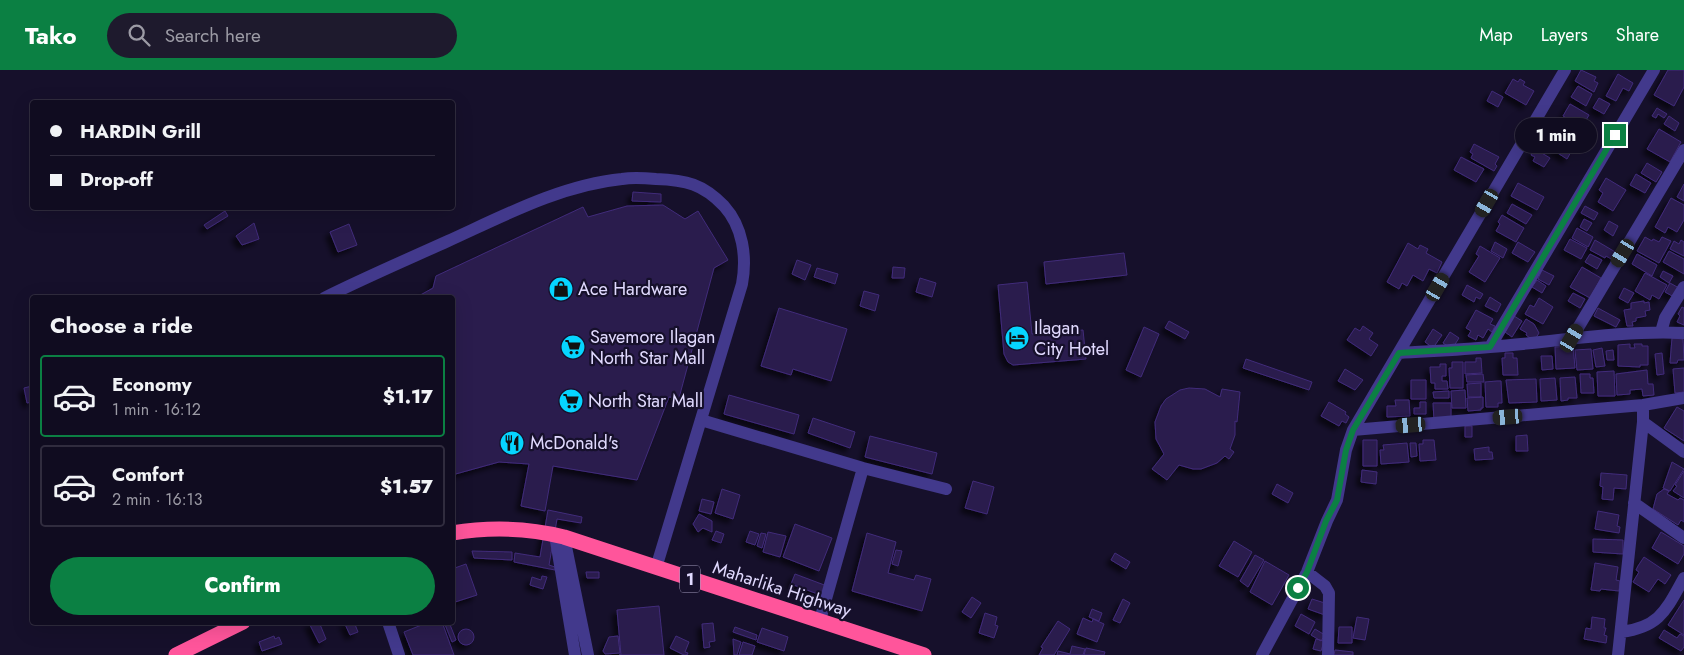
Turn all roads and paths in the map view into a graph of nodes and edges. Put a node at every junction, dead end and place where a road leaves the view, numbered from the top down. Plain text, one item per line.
1 (1565, 70) edge
2 (1654, 70) edge
3 (1684, 150) edge
4 (1684, 287) edge
5 (347, 292) edge
6 (1660, 332) junction
7 (1684, 332) edge
8 (1572, 338) junction
9 (1490, 347) junction
10 (1399, 353) junction
11 (1684, 398) edge
12 (1643, 405) junction
13 (701, 420) junction
14 (1643, 422) junction
15 (1353, 430) junction
16 (1684, 452) edge
17 (863, 468) junction
18 (946, 489) dead end
19 (1634, 503) junction
20 (455, 533) edge
21 (560, 536) junction
22 (1684, 538) edge
23 (656, 568) junction
24 (1307, 572) junction
25 (1684, 578) edge
26 (820, 620) junction
27 (237, 625) edge
28 (389, 625) edge
29 (1620, 632) junction
30 (176, 655) edge
31 (399, 655) edge
32 (575, 655) edge
33 (588, 655) edge
34 (924, 655) edge
35 (1262, 655) edge
36 (1328, 655) edge
37 (1618, 655) edge

1 - 10 street
2 - 9 street
3 - 8 street
4 - 6 street
5 - 13 street
6 - 7 street
6 - 8 street
8 - 9 street
9 - 10 street
10 - 15 street
11 - 12 street
12 - 14 street
12 - 15 street
13 - 17 street
13 - 23 street
14 - 16 street
14 - 19 street
15 - 24 street
17 - 18 street
17 - 26 street
19 - 22 street
19 - 29 street
20 - 21 highway, Maharlika Highway / 1
21 - 23 highway, Maharlika Highway / 1
21 - 32 street
21 - 33 street
23 - 26 highway, Maharlika Highway / 1
24 - 35 street
24 - 36 street
25 - 29 street
26 - 34 highway, Maharlika Highway / 1
27 - 30 highway
28 - 31 street
29 - 37 street

